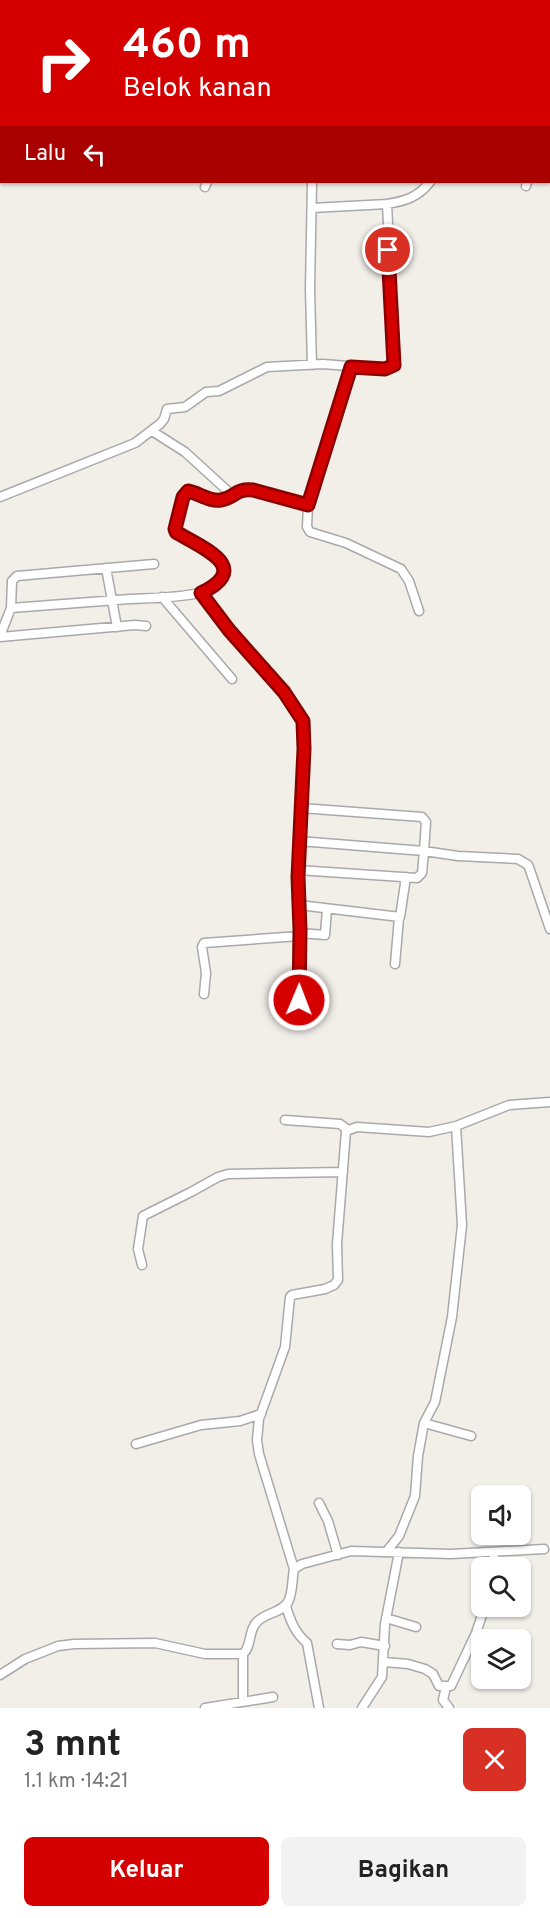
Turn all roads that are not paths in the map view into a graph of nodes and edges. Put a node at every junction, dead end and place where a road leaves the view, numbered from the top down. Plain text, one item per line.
1 (312, 183) edge
2 (429, 183) edge
3 (387, 204) junction
4 (312, 208) junction
5 (312, 364) junction
6 (351, 367) junction
7 (152, 430) junction
8 (231, 494) junction
9 (0, 497) edge
10 (308, 505) junction
11 (154, 564) dead end
12 (106, 568) junction
13 (201, 593) junction
14 (162, 597) junction
15 (112, 600) junction
16 (11, 608) junction
17 (419, 611) dead end
18 (146, 626) dead end
19 (117, 627) junction
20 (0, 637) edge
21 (232, 678) dead end
22 (302, 808) junction
23 (299, 841) junction
24 (424, 851) junction
25 (298, 870) junction
26 (406, 877) junction
27 (299, 905) junction
28 (327, 909) junction
29 (399, 918) junction
30 (550, 929) edge
31 (300, 934) junction
32 (395, 964) dead end
33 (204, 994) dead end
34 (299, 1000) dead end
35 (550, 1102) edge
36 (285, 1120) dead end
37 (456, 1126) junction
38 (348, 1130) junction
39 (343, 1172) junction
40 (142, 1265) dead end
41 (261, 1414) junction
42 (424, 1423) junction
43 (471, 1436) dead end
44 (136, 1444) dead end
45 (319, 1503) dead end
46 (544, 1549) dead end
47 (387, 1551) junction
48 (399, 1551) junction
49 (494, 1552) junction
50 (338, 1555) junction
51 (494, 1557) edge
52 (294, 1569) junction
53 (286, 1606) junction
54 (481, 1617) edge
55 (386, 1618) junction
56 (416, 1627) dead end
57 (337, 1644) dead end
58 (385, 1646) junction
59 (243, 1654) junction
60 (384, 1662) junction
61 (0, 1675) edge
62 (446, 1687) junction
63 (273, 1697) dead end
64 (243, 1701) junction
65 (205, 1708) edge
66 (319, 1708) edge
67 (362, 1708) edge
68 (449, 1708) edge

1 - 4 street
2 - 3 street
3 - 4 street
3 - 6 street
4 - 5 street
5 - 6 street
5 - 7 street
6 - 10 street
7 - 8 street
7 - 9 street
8 - 10 street
8 - 13 street
10 - 17 street
11 - 12 street
12 - 15 street
12 - 16 street
13 - 14 street
13 - 22 street
14 - 15 street
14 - 21 street
15 - 16 street
15 - 19 street
16 - 20 street
18 - 19 street
19 - 20 street
22 - 23 street
22 - 24 street
23 - 24 street
23 - 25 street
24 - 26 street
24 - 30 street
25 - 26 street
25 - 27 street
26 - 29 street
27 - 28 street
27 - 31 street
28 - 29 street
28 - 31 street
29 - 32 street
31 - 33 street
31 - 34 street
35 - 37 street
36 - 38 street
37 - 38 street
37 - 42 street
38 - 39 street
39 - 40 street
39 - 41 street
41 - 44 street
41 - 52 street
42 - 43 street
42 - 47 street
45 - 50 street
46 - 49 street
47 - 48 street
47 - 50 street
48 - 49 street
48 - 55 street
49 - 51 street
50 - 52 street
52 - 53 street
53 - 59 street
53 - 66 street
54 - 62 street
55 - 56 street
55 - 58 street
57 - 58 street
58 - 60 street
59 - 61 street
59 - 64 street
60 - 62 street
60 - 67 street
62 - 68 street
63 - 64 street
64 - 65 street

